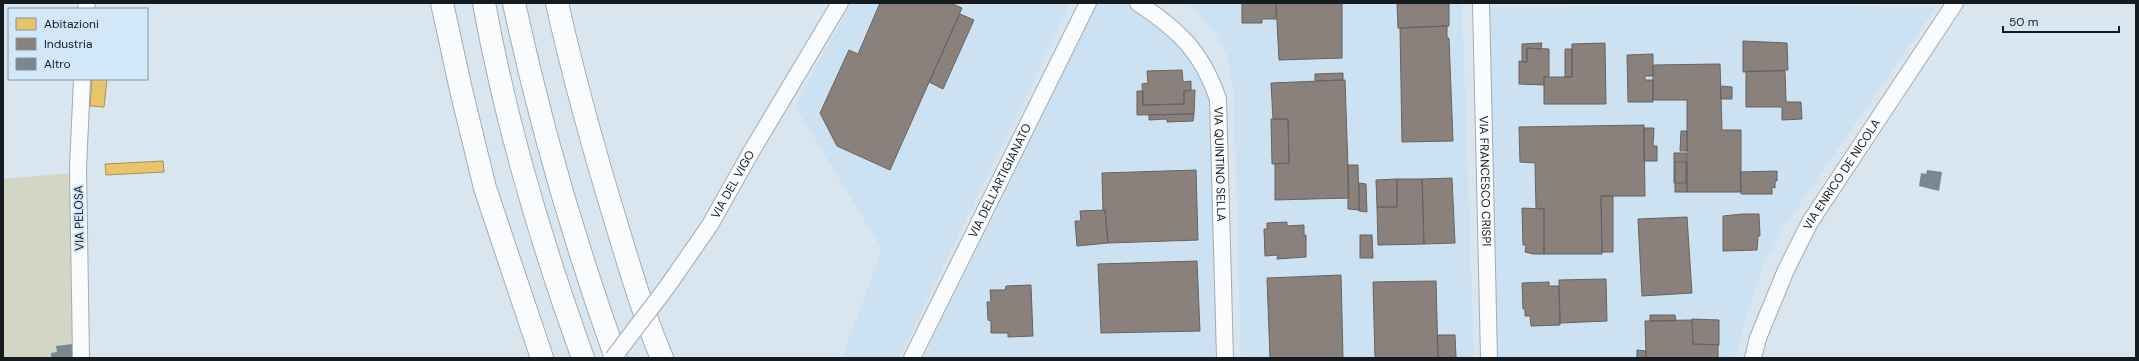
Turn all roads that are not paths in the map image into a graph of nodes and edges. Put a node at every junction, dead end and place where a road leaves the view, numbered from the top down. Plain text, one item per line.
1 (442, 3) edge
2 (484, 3) edge
3 (514, 3) edge
4 (557, 3) edge
5 (840, 3) edge
6 (1088, 3) edge
7 (1138, 3) edge
8 (1481, 3) edge
9 (1955, 3) edge
10 (82, 80) edge
11 (81, 358) edge
12 (542, 358) edge
13 (582, 358) edge
14 (614, 358) edge
15 (662, 358) edge
16 (912, 358) edge
17 (1225, 358) edge
18 (1489, 358) edge
19 (1753, 358) edge

1 - 12 highway
2 - 13 highway
3 - 14 highway
4 - 15 highway
5 - 14 street, VIA DEL VIGO, bridge
6 - 16 street, VIA DELL'ARTIGIANATO
7 - 17 street, VIA QUINTINO SELLA
8 - 18 street, VIA FRANCESCO CRISPI
9 - 19 street, VIA ENRICO DE NICOLA
10 - 11 street, VIA PELOSA

